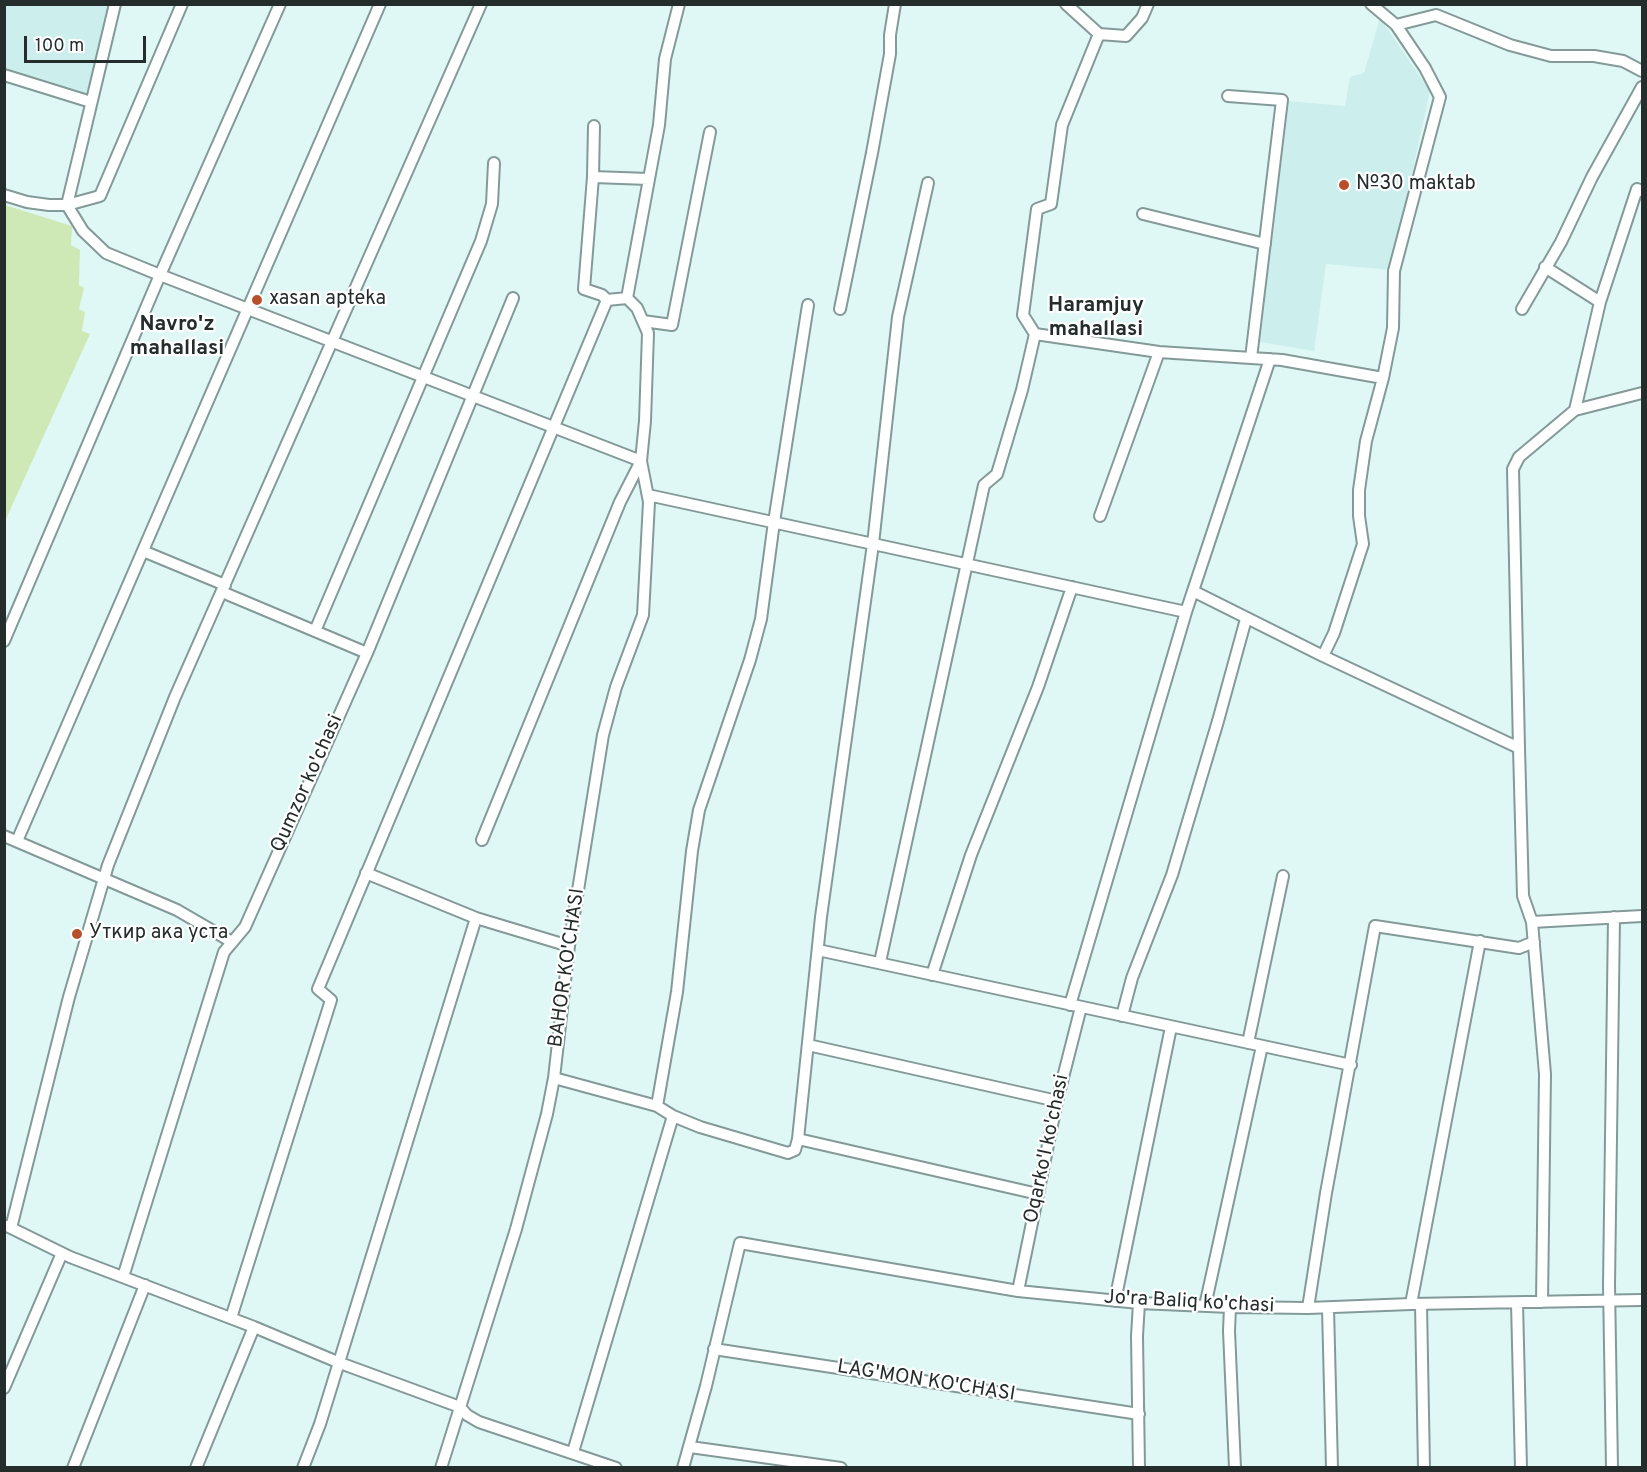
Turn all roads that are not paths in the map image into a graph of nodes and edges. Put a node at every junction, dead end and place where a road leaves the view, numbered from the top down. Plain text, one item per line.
1 (116, 4) edge
2 (182, 4) edge
3 (280, 4) edge
4 (380, 4) edge
5 (481, 4) edge
6 (679, 4) edge
7 (896, 4) edge
8 (1066, 4) edge
9 (1148, 4) edge
10 (1371, 4) edge
11 (1396, 25) junction
12 (1099, 34) junction
13 (1642, 71) edge
14 (4, 75) edge
15 (1642, 87) edge
16 (1228, 96) dead end
17 (91, 102) junction
18 (594, 126) dead end
19 (710, 132) dead end
20 (494, 163) dead end
21 (593, 177) junction
22 (649, 179) junction
23 (928, 183) dead end
24 (1642, 191) edge
25 (4, 195) edge
26 (67, 205) junction
27 (1143, 214) dead end
28 (1265, 244) junction
29 (1545, 267) junction
30 (160, 275) junction
31 (513, 298) dead end
32 (627, 298) junction
33 (607, 300) junction
34 (1600, 302) junction
35 (808, 305) dead end
36 (248, 309) junction
37 (840, 309) dead end
38 (1522, 309) dead end
39 (643, 321) junction
40 (1035, 334) junction
41 (333, 342) junction
42 (1159, 352) junction
43 (1251, 358) junction
44 (1270, 359) junction
45 (422, 376) junction
46 (1383, 378) junction
47 (1642, 393) edge
48 (472, 395) junction
49 (1575, 410) junction
50 (554, 426) junction
51 (641, 461) junction
52 (648, 495) junction
53 (1100, 516) dead end
54 (774, 522) junction
55 (873, 544) junction
56 (143, 551) junction
57 (967, 564) junction
58 (1072, 587) junction
59 (223, 589) junction
60 (1193, 591) junction
61 (1186, 612) junction
62 (1246, 619) junction
63 (315, 631) junction
64 (4, 641) edge
65 (367, 653) junction
66 (1323, 656) junction
67 (1519, 748) junction
68 (4, 836) edge
69 (482, 840) dead end
70 (17, 841) junction
71 (366, 873) junction
72 (1283, 876) dead end
73 (104, 879) junction
74 (1642, 916) edge
75 (1614, 917) junction
76 (476, 918) junction
77 (1532, 922) junction
78 (1480, 941) junction
79 (232, 942) junction
80 (1533, 942) junction
81 (569, 946) junction
82 (818, 950) junction
83 (880, 962) junction
84 (932, 975) junction
85 (1076, 1006) junction
86 (1122, 1016) junction
87 (1171, 1027) junction
88 (1248, 1043) junction
89 (808, 1045) junction
90 (1262, 1046) junction
91 (1351, 1065) junction
92 (554, 1078) junction
93 (1057, 1101) junction
94 (657, 1106) junction
95 (673, 1116) junction
96 (798, 1139) junction
97 (1038, 1194) junction
98 (8, 1227) edge
99 (62, 1253) junction
100 (123, 1277) junction
101 (145, 1286) junction
102 (1018, 1290) junction
103 (1610, 1300) junction
104 (1642, 1300) edge
105 (1115, 1301) junction
106 (1542, 1302) junction
107 (1139, 1303) junction
108 (1517, 1303) junction
109 (1416, 1304) junction
110 (1205, 1306) junction
111 (1230, 1308) junction
112 (1308, 1308) junction
113 (1328, 1308) junction
114 (231, 1318) junction
115 (254, 1327) junction
116 (714, 1349) junction
117 (340, 1363) junction
118 (4, 1388) edge
119 (460, 1407) junction
120 (1139, 1414) junction
121 (690, 1447) junction
122 (573, 1452) junction
123 (73, 1467) edge
124 (196, 1467) edge
125 (303, 1467) edge
126 (441, 1467) edge
127 (616, 1467) edge
128 (683, 1467) edge
129 (841, 1467) edge
130 (1139, 1467) edge
131 (1235, 1467) edge
132 (1332, 1467) edge
133 (1424, 1467) edge
134 (1521, 1467) edge
135 (1612, 1467) edge

1 - 17 street
2 - 26 street
3 - 30 street
4 - 36 street
5 - 41 street
6 - 22 street
7 - 37 street
8 - 12 street
9 - 12 street
10 - 11 street
11 - 13 street
11 - 46 street
12 - 40 street
14 - 17 street
15 - 29 street
16 - 28 street
17 - 26 street
18 - 21 street
19 - 39 street
20 - 45 street
21 - 22 street
21 - 33 street
22 - 32 street
23 - 55 street
24 - 34 street
25 - 26 street
26 - 30 street
27 - 28 street
28 - 43 street
29 - 34 street
29 - 38 street
30 - 36 street
30 - 64 street
31 - 48 street, Qumzor ko'chasi
32 - 33 street
32 - 39 street
33 - 50 street
34 - 49 street
35 - 54 street
36 - 41 street
36 - 56 street
39 - 51 street
40 - 42 street
40 - 57 street
41 - 45 street
41 - 59 street
42 - 43 street
42 - 53 street
43 - 44 street
44 - 46 street
44 - 60 street, Oqarko'l ko'chasi
45 - 48 street
45 - 63 street
46 - 66 street
47 - 49 street
48 - 50 street
48 - 65 street, Qumzor ko'chasi
49 - 67 street
50 - 51 street
50 - 71 street
51 - 52 street, BAHOR KO'CHASI
51 - 69 street
52 - 54 street
52 - 81 street, BAHOR KO'CHASI
54 - 55 street
54 - 94 street
55 - 57 street
55 - 82 street
56 - 59 street
56 - 70 street
57 - 58 street
57 - 83 street
58 - 61 street
58 - 84 street
59 - 63 street
59 - 73 street
60 - 61 street, Oqarko'l ko'chasi
60 - 62 street
61 - 85 street, Oqarko'l ko'chasi
62 - 66 street
62 - 86 street
63 - 65 street
65 - 79 street, Qumzor ko'chasi
66 - 67 street
67 - 77 street
68 - 70 street
70 - 73 street
71 - 76 street
71 - 114 street
72 - 88 street
73 - 79 street
73 - 98 street
74 - 75 street
75 - 77 street
75 - 103 street
76 - 81 street
76 - 117 street
77 - 80 street
78 - 80 street
78 - 91 street
78 - 109 street
79 - 100 street, Qumzor ko'chasi
80 - 106 street
81 - 92 street, BAHOR KO'CHASI
82 - 83 street
82 - 89 street
83 - 84 street
84 - 85 street
85 - 86 street
85 - 93 street, Oqarko'l ko'chasi
86 - 87 street
87 - 88 street
87 - 105 street
88 - 90 street
89 - 93 street
89 - 96 street
90 - 91 street
90 - 110 street
91 - 112 street
92 - 94 street
92 - 119 street, BAHOR KO'CHASI
93 - 97 street, Oqarko'l ko'chasi
94 - 95 street
95 - 96 street
95 - 122 street
96 - 97 street
97 - 102 street, Oqarko'l ko'chasi
98 - 99 street
99 - 100 street
99 - 118 street
100 - 101 street
101 - 114 street
101 - 123 street
102 - 105 street, Jo'ra Baliq ko'chasi
102 - 116 street, Jo'ra Baliq ko'chasi
103 - 104 street, Jo'ra Baliq ko'chasi
103 - 106 street, Jo'ra Baliq ko'chasi
103 - 135 street
105 - 107 street, Jo'ra Baliq ko'chasi
106 - 108 street, Jo'ra Baliq ko'chasi
107 - 110 street, Jo'ra Baliq ko'chasi
107 - 120 street
108 - 109 street, Jo'ra Baliq ko'chasi
108 - 134 street
109 - 113 street, Jo'ra Baliq ko'chasi
109 - 133 street
110 - 111 street, Jo'ra Baliq ko'chasi
111 - 112 street, Jo'ra Baliq ko'chasi
111 - 131 street
112 - 113 street, Jo'ra Baliq ko'chasi
113 - 132 street
114 - 115 street
115 - 117 street
115 - 124 street
116 - 120 street, LAG'MON KO'CHASI
116 - 121 street
117 - 119 street
117 - 125 street
119 - 122 street
119 - 126 street, BAHOR KO'CHASI
120 - 130 street
121 - 128 street
121 - 129 street
122 - 127 street

